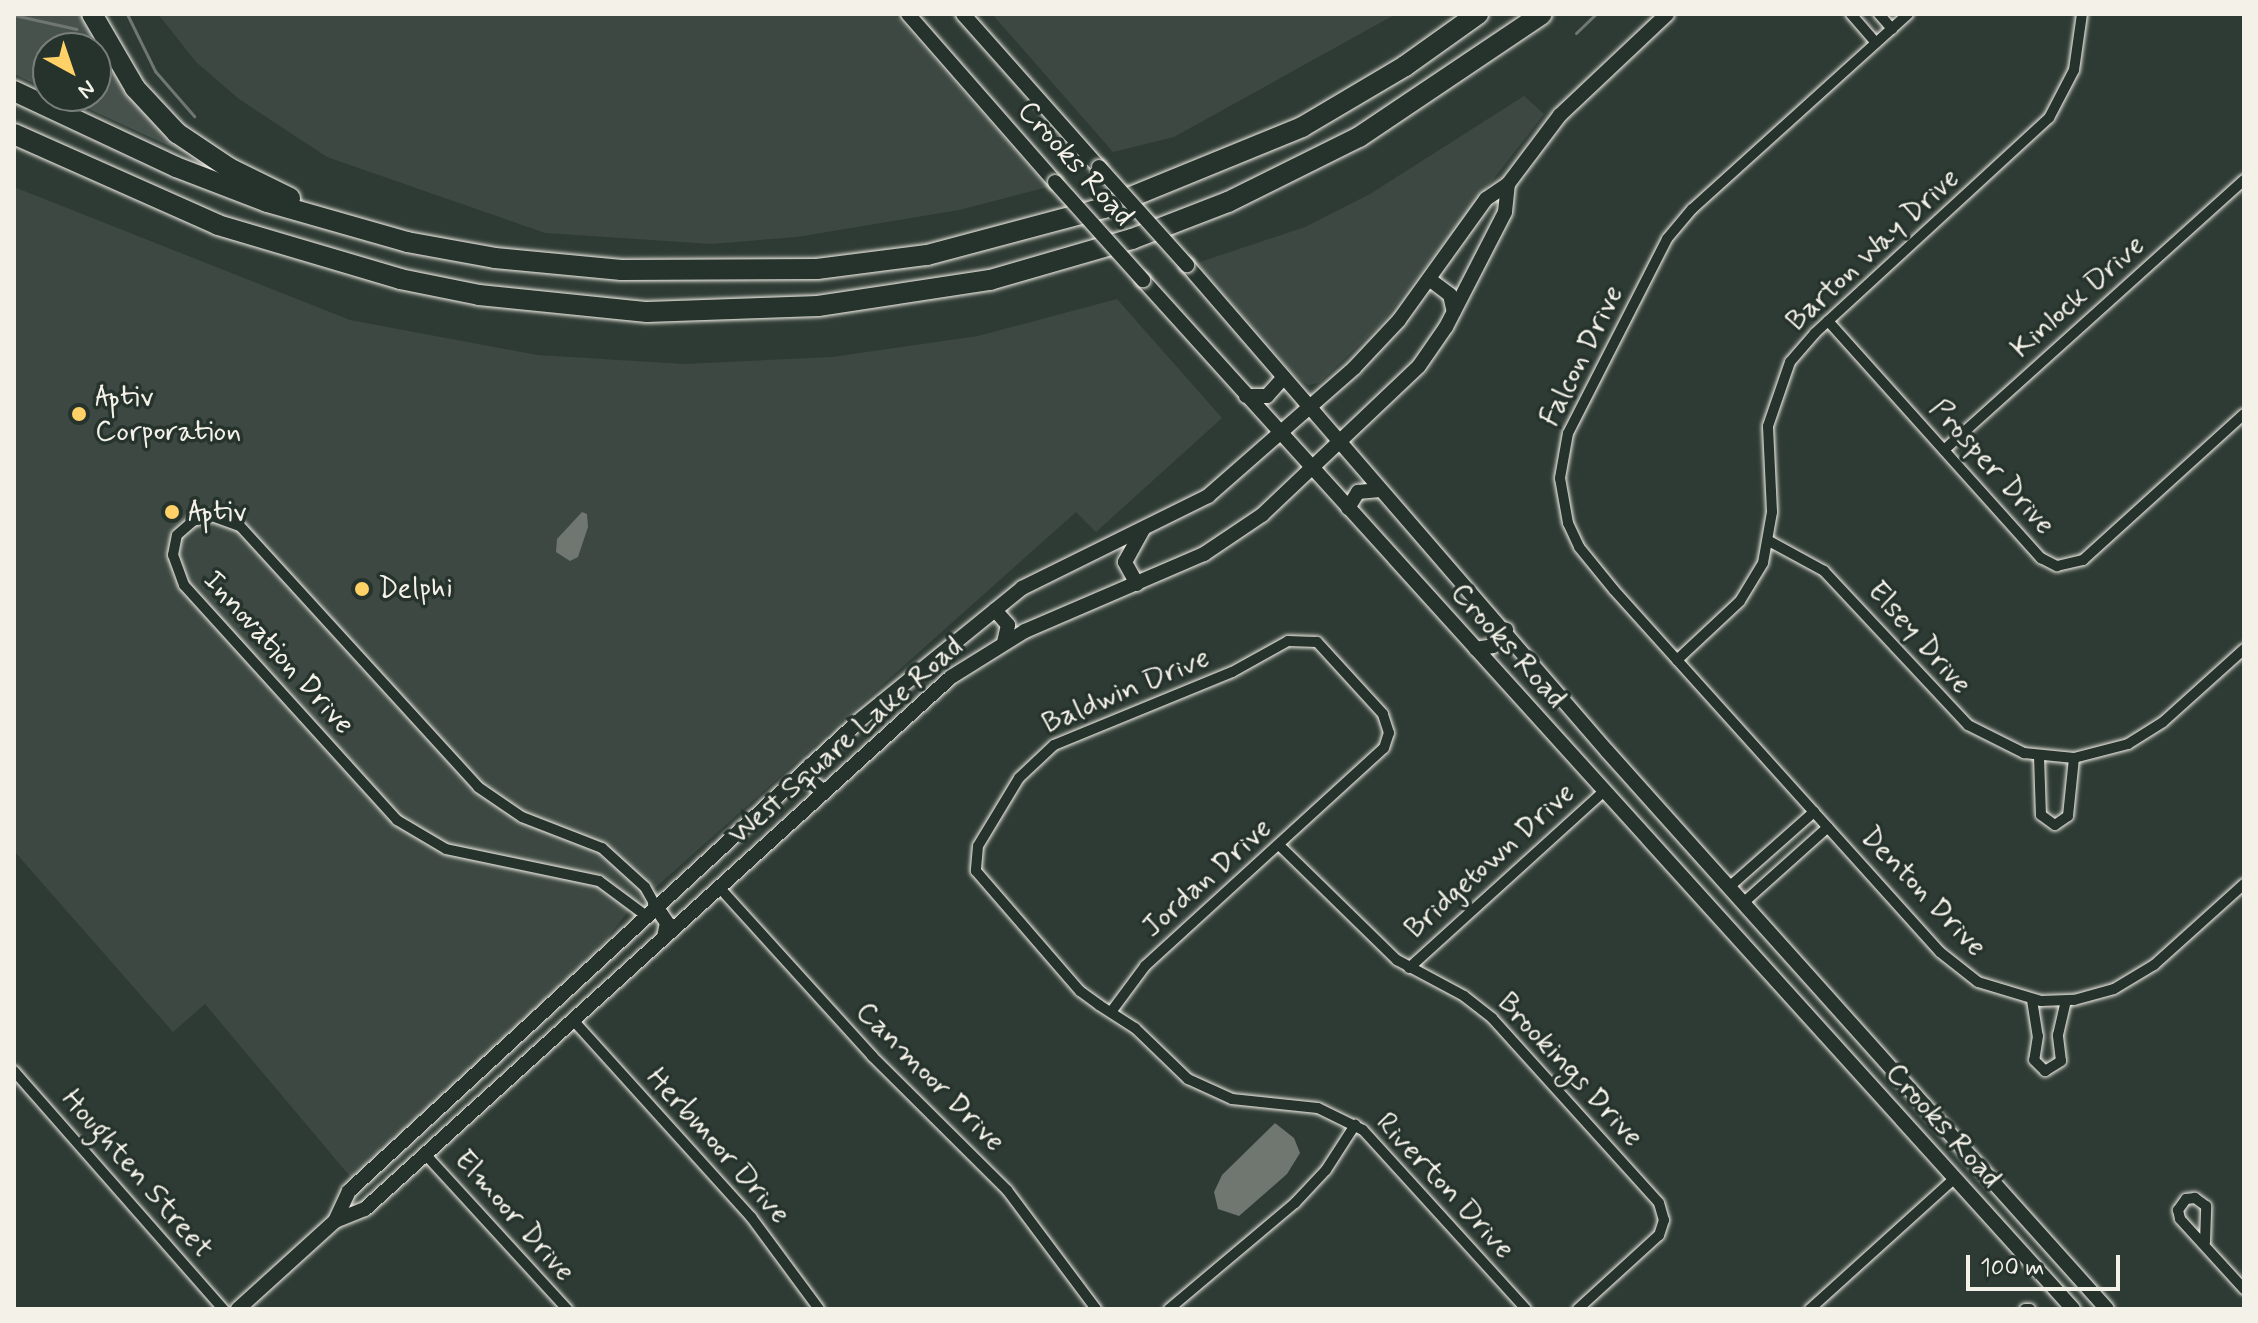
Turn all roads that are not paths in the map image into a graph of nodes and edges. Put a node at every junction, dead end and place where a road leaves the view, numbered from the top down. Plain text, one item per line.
1 (92, 14) edge
2 (908, 14) edge
3 (963, 14) edge
4 (1478, 14) edge
5 (1542, 14) edge
6 (1667, 14) edge
7 (1851, 14) edge
8 (1879, 14) edge
9 (1908, 14) edge
10 (2082, 14) edge
11 (1892, 29) junction
12 (1876, 43) junction
13 (14, 91) edge
14 (14, 134) edge
15 (2244, 180) edge
16 (1508, 184) junction
17 (355, 229) junction
18 (1429, 279) junction
19 (1454, 312) junction
20 (1828, 321) junction
21 (1284, 377) junction
22 (1246, 396) junction
23 (1310, 407) junction
24 (2244, 414) edge
25 (1280, 434) junction
26 (1340, 444) junction
27 (1944, 450) junction
28 (1312, 469) junction
29 (1380, 490) junction
30 (1348, 508) junction
31 (1143, 530) junction
32 (1769, 541) junction
33 (1137, 584) junction
34 (995, 610) junction
35 (1506, 630) junction
36 (1305, 639) joint
37 (1004, 642) junction
38 (1476, 649) junction
39 (2244, 649) edge
40 (1677, 660) junction
41 (2039, 756) junction
42 (2074, 758) junction
43 (810, 765) junction
44 (1628, 774) junction
45 (1602, 789) junction
46 (824, 792) junction
47 (1814, 812) junction
48 (1828, 827) junction
49 (1279, 845) junction
50 (2244, 884) edge
51 (719, 887) junction
52 (1728, 888) junction
53 (1742, 904) junction
54 (650, 910) junction
55 (1718, 914) junction
56 (664, 937) junction
57 (1409, 968) junction
58 (2032, 1000) junction
59 (2066, 1001) junction
60 (1111, 1012) junction
61 (573, 1020) junction
62 (14, 1071) edge
63 (1355, 1125) junction
64 (426, 1155) junction
65 (380, 1163) junction
66 (1978, 1166) junction
67 (1954, 1177) junction
68 (390, 1186) junction
69 (335, 1221) junction
70 (2205, 1242) dead end
71 (2244, 1289) edge
72 (244, 1307) edge
73 (223, 1309) edge
74 (567, 1309) edge
75 (819, 1309) edge
76 (1096, 1309) edge
77 (1169, 1309) edge
78 (1526, 1309) edge
79 (1578, 1309) edge
80 (1810, 1309) edge
81 (2073, 1309) edge
82 (2107, 1309) edge

1 - 17 highway
2 - 22 main road, Crooks Road, bridge
3 - 21 main road, Crooks Road, bridge
4 - 17 highway
5 - 14 highway
6 - 16 main road, West Square Lake Road
7 - 12 street
8 - 11 street
9 - 11 street, Falcon Drive
10 - 20 street, Barton Way Drive
11 - 12 street, Falcon Drive
12 - 40 street, Falcon Drive
13 - 17 highway
15 - 27 street, Kinlock Drive
16 - 18 main road, West Square Lake Road
16 - 19 main road, West Square Lake Road
18 - 19 main road
18 - 23 main road, West Square Lake Road
19 - 26 main road, West Square Lake Road
20 - 27 street, Prosper Drive
20 - 32 street, Barton Way Drive
21 - 22 main road
21 - 23 main road, Crooks Road
22 - 25 main road, Crooks Road
23 - 25 main road, West Square Lake Road
23 - 26 main road, Crooks Road
24 - 27 street, Prosper Drive
25 - 28 main road, Crooks Road
25 - 31 main road, West Square Lake Road
26 - 28 main road, West Square Lake Road
26 - 29 main road, Crooks Road
28 - 30 main road, Crooks Road
28 - 33 main road, West Square Lake Road
29 - 30 main road
29 - 35 main road, Crooks Road
30 - 38 main road, Crooks Road
31 - 33 main road
31 - 34 main road, West Square Lake Road
32 - 40 street, Barton Way Drive
32 - 41 street, Elsey Drive
33 - 37 main road, West Square Lake Road
34 - 37 main road
34 - 43 main road, West Square Lake Road
35 - 38 main road
35 - 44 main road, Crooks Road
36 - 49 street, Jordan Drive
36 - 60 street, Baldwin Drive
37 - 46 main road, West Square Lake Road
38 - 45 main road, Crooks Road
39 - 42 street, Elsey Drive
40 - 47 street, Falcon Drive
41 - 42 street, Elsey Drive
41 - 42 street
43 - 46 main road
43 - 54 main road, West Square Lake Road
44 - 45 main road
44 - 52 main road, Crooks Road
45 - 55 main road, Crooks Road
45 - 57 street, Bridgetown Drive
46 - 51 main road, West Square Lake Road
47 - 48 street, Falcon Drive
47 - 52 street
48 - 53 street
48 - 58 street, Denton Drive
49 - 57 street, Brookings Drive
49 - 60 street, Jordan Drive
50 - 59 street, Denton Drive
51 - 56 main road, West Square Lake Road
51 - 76 street, Canmoor Drive
52 - 53 main road, Crooks Road
53 - 55 main road
53 - 66 main road, Crooks Road
54 - 54 street, Innovation Drive
54 - 56 main road
54 - 65 main road, West Square Lake Road
55 - 67 main road, Crooks Road
56 - 61 main road, West Square Lake Road
57 - 79 street, Brookings Drive
58 - 59 street, Denton Drive
58 - 59 street
60 - 63 street, Riverton Drive
61 - 64 main road, West Square Lake Road
61 - 75 street, Herbmoor Drive
62 - 73 street, Houghten Street
63 - 77 street
63 - 78 street, Riverton Drive
64 - 68 main road, West Square Lake Road
64 - 74 street, Elmoor Drive
65 - 68 main road
65 - 69 main road, West Square Lake Road
66 - 67 main road
66 - 82 main road, Crooks Road
67 - 80 street
67 - 81 main road, Crooks Road
68 - 69 main road, West Square Lake Road
69 - 72 main road, West Square Lake Road
70 - 71 street

